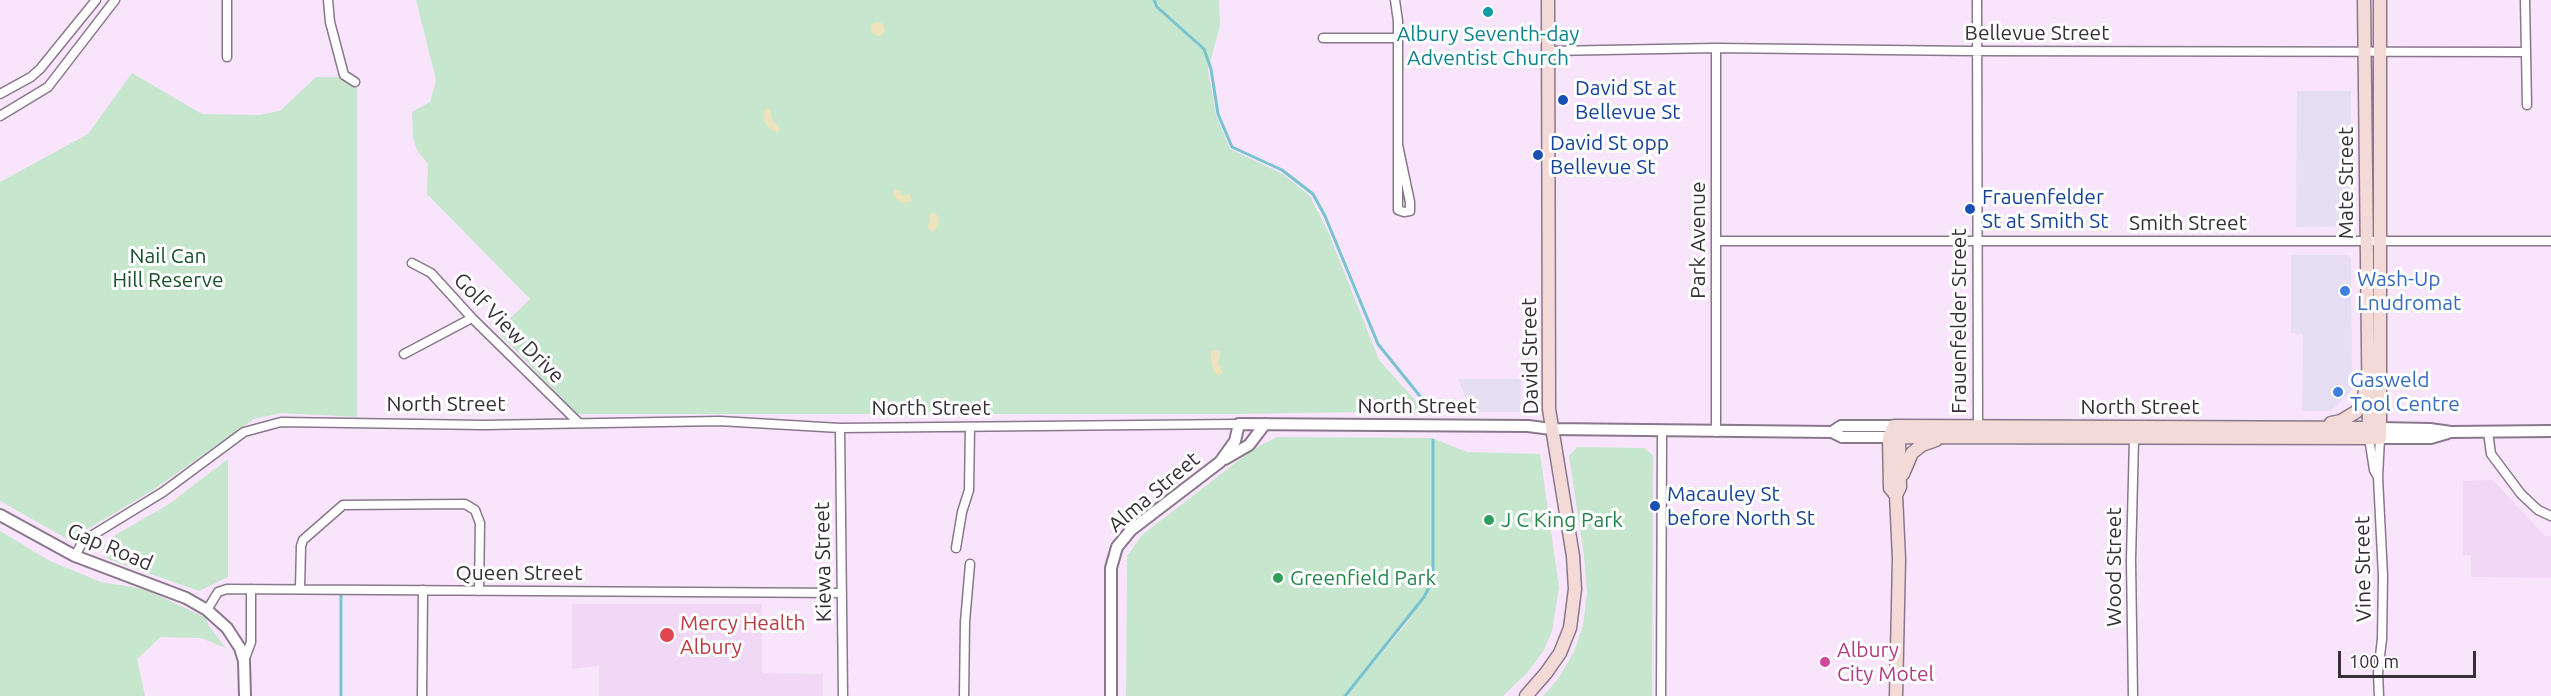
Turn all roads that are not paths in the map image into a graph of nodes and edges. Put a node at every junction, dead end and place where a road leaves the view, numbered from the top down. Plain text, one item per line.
1 (96, 0) edge
2 (115, 0) edge
3 (227, 0) edge
4 (328, 0) edge
5 (1395, 0) edge
6 (1548, 0) edge
7 (1977, 0) edge
8 (2364, 0) edge
9 (2380, 0) edge
10 (2525, 0) edge
11 (1323, 38) dead end
12 (1398, 38) junction
13 (1716, 48) junction
14 (1549, 51) junction
15 (1977, 51) junction
16 (2524, 52) junction
17 (2365, 53) junction
18 (2379, 53) junction
19 (226, 57) dead end
20 (355, 82) dead end
21 (0, 94) edge
22 (2527, 105) dead end
23 (0, 116) edge
24 (1398, 210) dead end
25 (1977, 240) junction
26 (1716, 241) junction
27 (2366, 241) junction
28 (2380, 241) junction
29 (2551, 241) edge
30 (412, 263) dead end
31 (472, 318) junction
32 (404, 354) dead end
33 (2367, 381) junction
34 (578, 422) junction
35 (1239, 424) junction
36 (1265, 424) junction
37 (1978, 426) junction
38 (2297, 427) junction
39 (840, 428) junction
40 (970, 428) junction
41 (1551, 429) junction
42 (1662, 431) junction
43 (2551, 431) edge
44 (1716, 432) junction
45 (2488, 432) junction
46 (1894, 433) junction
47 (2375, 433) junction
48 (1949, 437) junction
49 (2134, 438) junction
50 (1220, 462) junction
51 (1898, 491) junction
52 (0, 515) edge
53 (2551, 516) edge
54 (956, 548) dead end
55 (75, 556) junction
56 (970, 564) dead end
57 (251, 589) junction
58 (300, 589) junction
59 (423, 590) junction
60 (478, 591) junction
61 (842, 593) junction
62 (207, 610) junction
63 (244, 661) junction
64 (245, 696) edge
65 (422, 696) edge
66 (843, 696) edge
67 (964, 696) edge
68 (1111, 696) edge
69 (1526, 696) edge
70 (1661, 696) edge
71 (1896, 696) edge
72 (2133, 696) edge
73 (2379, 696) edge

1 - 21 street
2 - 23 street
3 - 19 street
4 - 20 street
5 - 12 street
6 - 14 main road, David Street
7 - 15 street, Frauenfelder Street
8 - 17 main road, Mate Street
9 - 18 main road, Mate Street
10 - 16 street
11 - 12 street
12 - 24 street
13 - 14 street, Bellevue Street
13 - 15 street, Bellevue Street
13 - 26 street, Park Avenue
14 - 41 main road, David Street
15 - 17 street, Bellevue Street
15 - 25 street, Frauenfelder Street
16 - 18 street, Bellevue Street
16 - 22 street
17 - 18 street, Bellevue Street
17 - 27 main road, Mate Street
18 - 28 main road, Mate Street
25 - 26 street, Smith Street
25 - 27 street, Smith Street
25 - 37 street, Frauenfelder Street
26 - 44 street, Park Avenue
27 - 28 street, Smith Street
27 - 33 main road, Mate Street
28 - 29 street, Smith Street
28 - 47 main road, Mate Street
30 - 31 street, Golf View Drive
31 - 32 street
31 - 34 street, Golf View Drive
33 - 38 main road
33 - 47 main road, Mate Street
34 - 39 street, North Street
34 - 55 street, North Street
35 - 36 street, North Street
35 - 40 street, North Street
35 - 50 street, Alma Street
36 - 41 street, North Street
36 - 50 street, Alma Street
37 - 38 main road, North Street
37 - 46 main road, North Street
38 - 47 main road, North Street
39 - 40 street, North Street
39 - 61 street, Kiewa Street
40 - 54 street
41 - 42 street, North Street
41 - 69 main road, David Street
42 - 44 street, North Street
42 - 70 street
43 - 45 street, North Street
44 - 46 street, North Street
45 - 47 street, North Street
45 - 53 street
46 - 48 main road, North Street
46 - 51 main road
47 - 49 main road, North Street
47 - 73 street, Vine Street
48 - 49 main road, North Street
48 - 51 main road
49 - 72 street, Wood Street
50 - 68 street, Alma Street
51 - 71 main road
52 - 55 street, Gap Road
55 - 62 street, Gap Road
56 - 67 street
57 - 58 street, Queen Street
57 - 62 street, Queen Street
57 - 63 street
58 - 59 street, Queen Street
58 - 60 street
59 - 60 street, Queen Street
59 - 65 street
60 - 61 street, Queen Street
61 - 66 street, Kiewa Street
62 - 63 street, Gap Road
63 - 64 street

